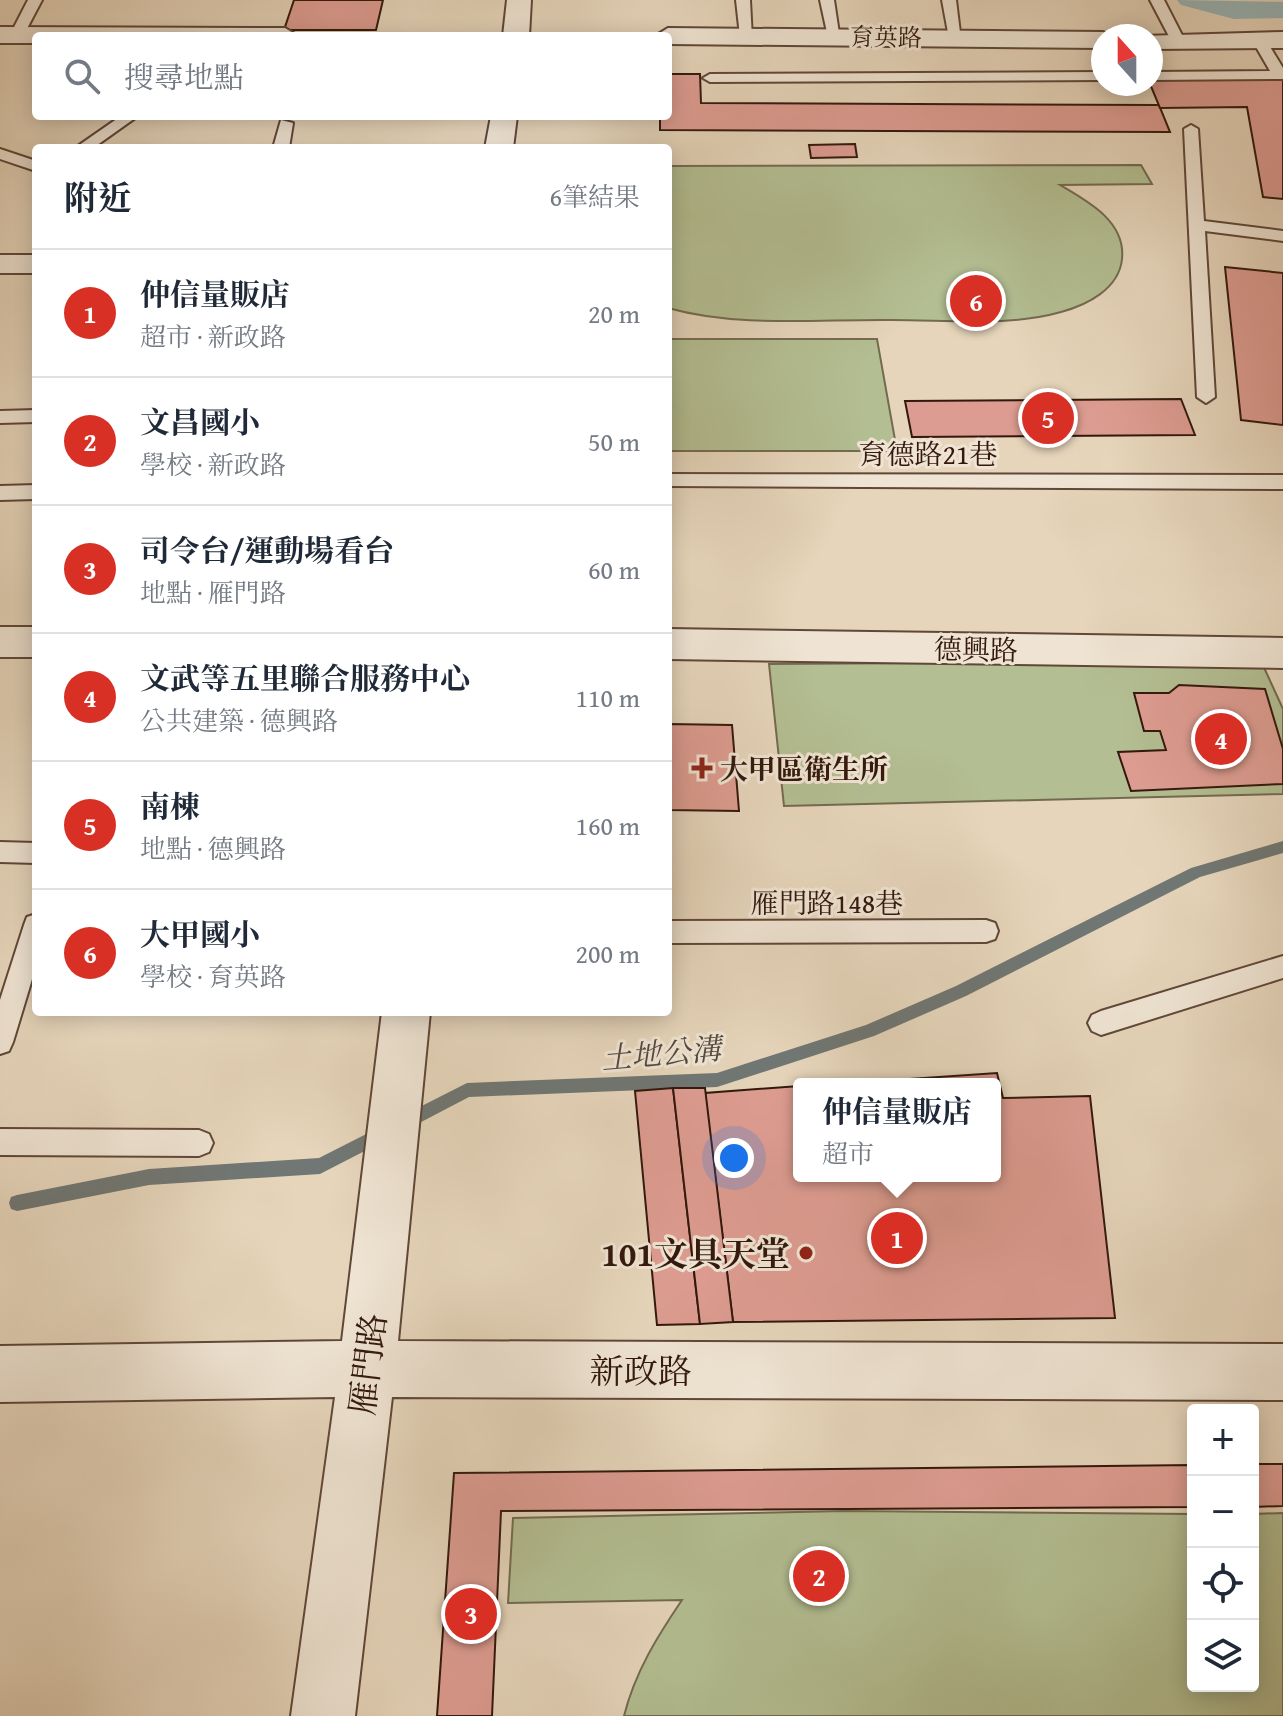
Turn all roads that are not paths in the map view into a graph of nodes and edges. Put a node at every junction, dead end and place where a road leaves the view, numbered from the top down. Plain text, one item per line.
1 (35, 0) edge
2 (519, 0) edge
3 (743, 0) edge
4 (827, 0) edge
5 (949, 0) edge
6 (1158, 1) edge
7 (516, 32) edge
8 (8, 35) edge
9 (32, 35) edge
10 (672, 36) edge
11 (747, 36) junction
12 (835, 37) junction
13 (956, 38) junction
14 (1091, 40) edge
15 (1271, 40) edge
16 (1163, 41) edge
17 (1178, 41) junction
18 (1091, 76) edge
19 (1163, 76) edge
20 (710, 78) dead end
21 (125, 120) edge
22 (503, 120) edge
23 (286, 123) dead end
24 (1191, 129) dead end
25 (89, 144) edge
26 (282, 144) edge
27 (500, 144) edge
28 (0, 154) edge
29 (32, 165) edge
30 (1196, 225) junction
31 (1283, 236) edge
32 (0, 264) edge
33 (32, 264) edge
34 (1206, 397) dead end
35 (32, 416) edge
36 (0, 417) edge
37 (672, 480) edge
38 (1283, 482) edge
39 (32, 492) edge
40 (0, 493) edge
41 (0, 642) edge
42 (32, 642) edge
43 (672, 644) edge
44 (1283, 653) edge
45 (0, 852) edge
46 (32, 853) edge
47 (986, 931) dead end
48 (672, 932) edge
49 (32, 951) edge
50 (1283, 967) edge
51 (25, 997) edge
52 (406, 1016) edge
53 (1101, 1023) dead end
54 (0, 1042) edge
55 (0, 1142) edge
56 (199, 1143) dead end
57 (367, 1369) junction
58 (1283, 1372) edge
59 (0, 1374) edge
60 (323, 1716) edge

1 - 8 lane
2 - 7 street
3 - 11 lane
4 - 12 lane
5 - 13 lane
6 - 17 lane
8 - 9 street
10 - 11 street, 育英路
11 - 12 street, 育英路
12 - 13 street, 育英路
13 - 14 street, 育英路
15 - 17 street
15 - 19 lane
16 - 17 street
18 - 20 lane
21 - 25 lane
22 - 27 street
23 - 26 lane
24 - 30 lane
28 - 29 lane
30 - 31 lane
30 - 34 lane
32 - 33 street
35 - 36 lane
37 - 38 lane, 育德路21巷
39 - 40 lane
41 - 42 street
43 - 44 street, 德興路
45 - 46 lane
47 - 48 lane, 雁門路148巷
49 - 51 lane
50 - 53 lane
51 - 54 lane
52 - 57 street, 雁門路
55 - 56 lane
57 - 58 street, 新政路
57 - 59 street, 新政路
57 - 60 street, 雁門路

